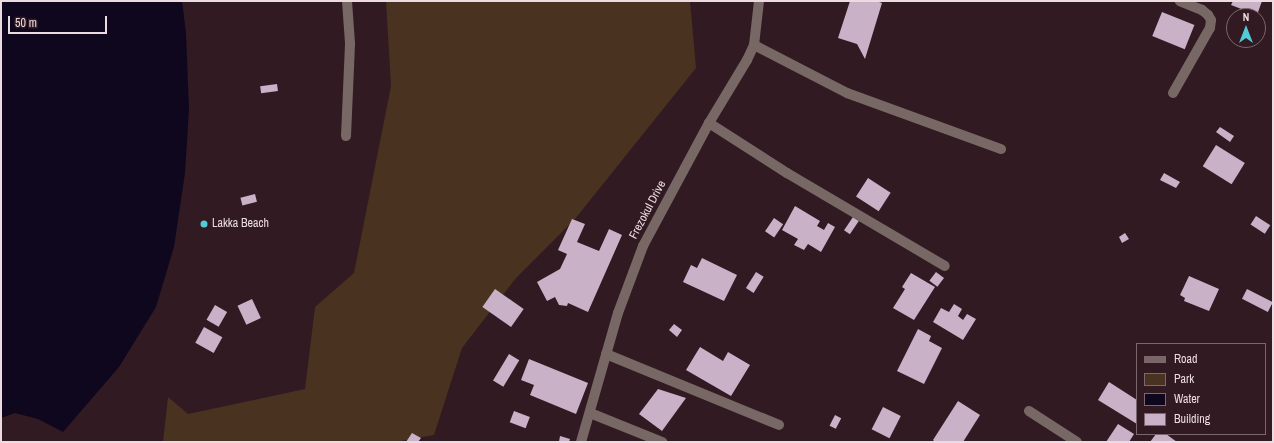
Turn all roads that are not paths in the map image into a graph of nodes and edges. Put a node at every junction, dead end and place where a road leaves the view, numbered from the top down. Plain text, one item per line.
1 (347, 1) edge
2 (759, 1) edge
3 (1180, 1) edge
4 (754, 45) junction
5 (1174, 93) dead end
6 (710, 124) junction
7 (346, 136) dead end
8 (1001, 149) dead end
9 (945, 266) dead end
10 (606, 354) junction
11 (1029, 410) dead end
12 (590, 413) junction
13 (779, 425) dead end
14 (581, 442) edge
15 (662, 442) edge
16 (1077, 442) edge

1 - 7 street
2 - 4 street, Frezokul Drive
3 - 5 street
4 - 6 street, Frezokul Drive
4 - 8 street
6 - 9 street
6 - 10 street, Frezokul Drive
10 - 12 street, Frezokul Drive
10 - 13 street
11 - 16 street
12 - 14 street, Frezokul Drive
12 - 15 street

